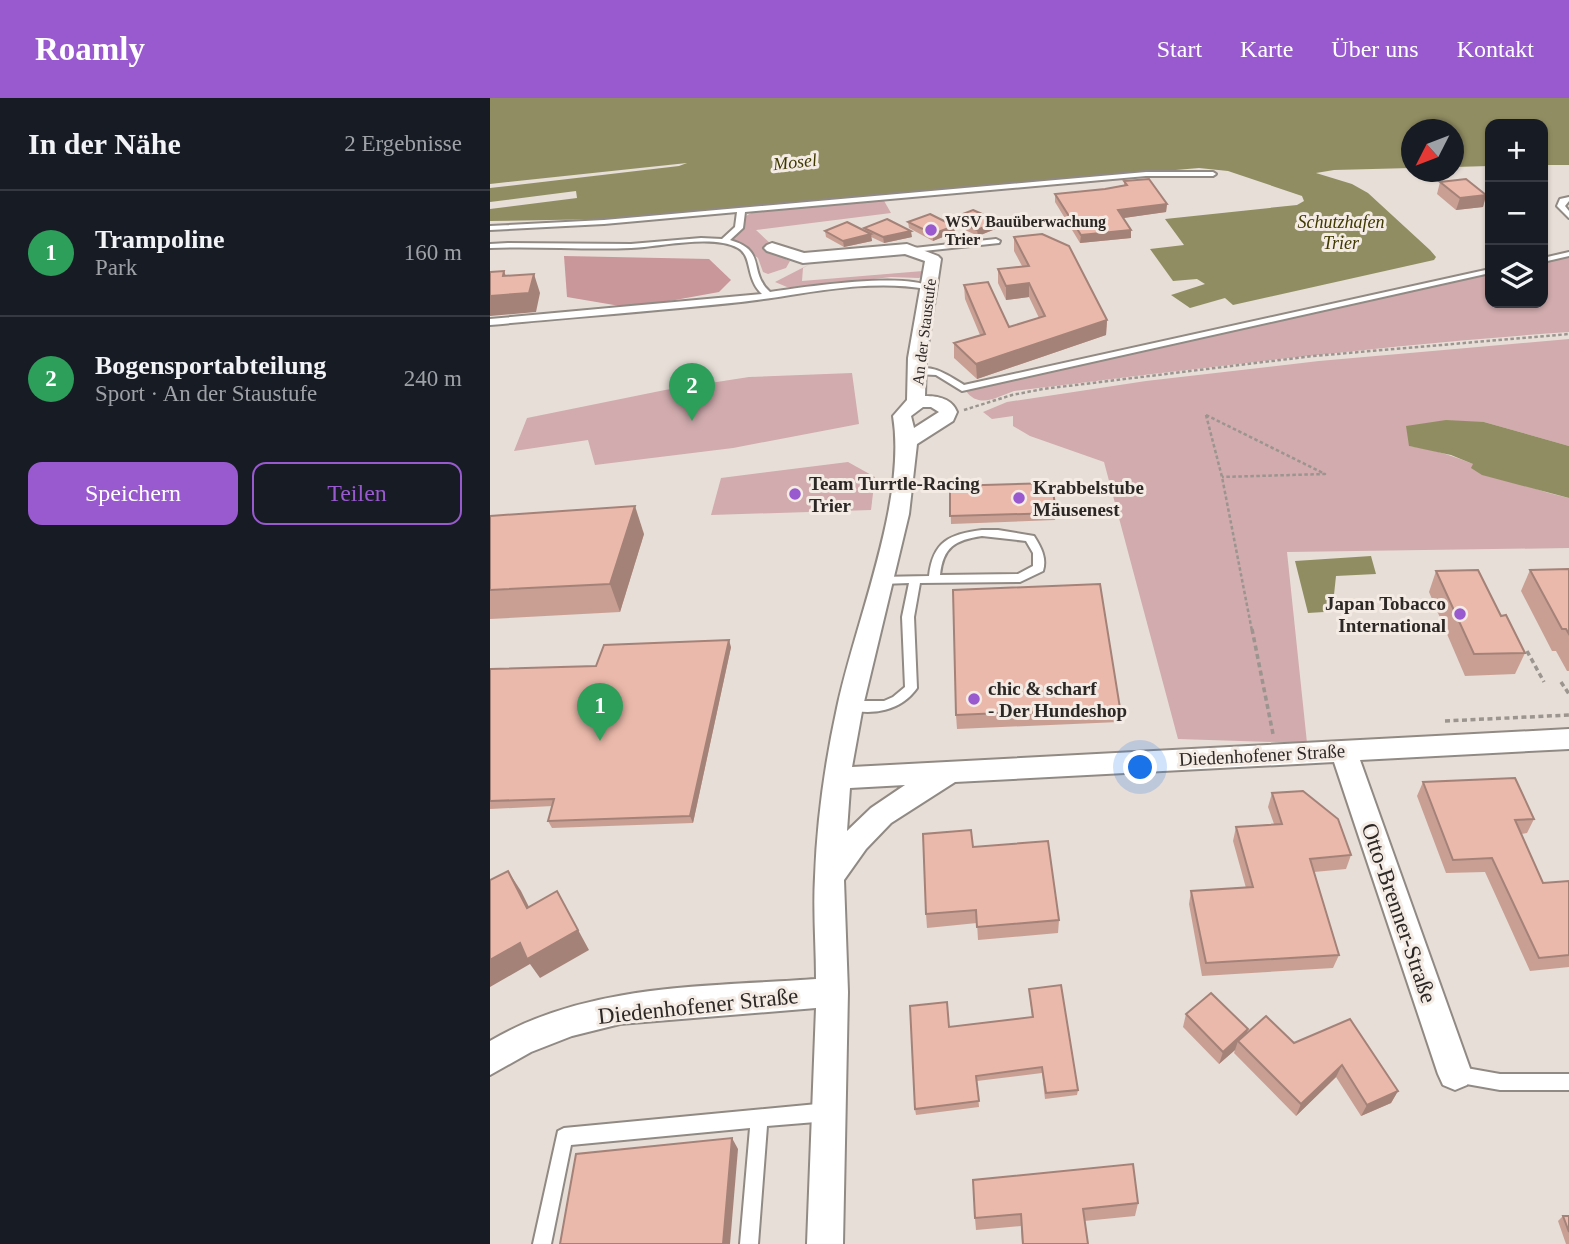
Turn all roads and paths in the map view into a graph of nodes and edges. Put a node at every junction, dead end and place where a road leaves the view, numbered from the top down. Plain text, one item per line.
1 (1213, 174) dead end
2 (1569, 199) edge
3 (741, 211) junction
4 (1569, 216) edge
5 (490, 228) edge
6 (996, 241) dead end
7 (723, 242) junction
8 (490, 246) edge
9 (772, 248) dead end
10 (914, 250) junction
11 (1569, 254) edge
12 (1548, 259) edge
13 (1485, 272) edge
14 (927, 287) junction
15 (767, 294) junction
16 (490, 322) edge
17 (1569, 334) edge
18 (916, 371) junction
19 (916, 403) junction
20 (948, 412) junction
21 (905, 433) junction
22 (1222, 477) junction
23 (915, 579) junction
24 (934, 579) junction
25 (882, 580) junction
26 (1527, 651) edge
27 (1544, 682) dead end
28 (1561, 682) dead end
29 (1569, 694) edge
30 (850, 706) junction
31 (1569, 715) edge
32 (1445, 721) dead end
33 (1569, 739) edge
34 (1344, 751) junction
35 (1275, 754) junction
36 (954, 772) junction
37 (837, 778) junction
38 (910, 793) junction
39 (829, 877) junction
40 (832, 992) junction
41 (490, 1059) edge
42 (1455, 1074) joint
43 (1569, 1082) edge
44 (829, 1112) junction
45 (759, 1119) junction
46 (542, 1244) edge
47 (749, 1244) edge
48 (825, 1244) edge

1 - 3 lane
2 - 4 lane
3 - 5 lane
3 - 7 lane
6 - 10 lane
7 - 8 lane
7 - 15 lane
9 - 10 street, An der Staustufe
10 - 14 street, An der Staustufe
11 - 12 lane
13 - 18 lane
14 - 15 lane
14 - 18 street, An der Staustufe
15 - 16 lane
17 - 20 path
18 - 19 street, An der Staustufe
19 - 20 street
19 - 21 street
20 - 21 street
21 - 25 street
22 - 22 path
22 - 35 path
23 - 24 lane
23 - 25 lane
23 - 30 lane
24 - 24 lane
25 - 30 street
26 - 27 path
28 - 29 path
30 - 37 street
31 - 32 path
33 - 34 street, Diedenhofener Straße
34 - 35 street, Diedenhofener Straße
34 - 42 street, Otto-Brenner-Straße
35 - 36 street, Diedenhofener Straße
36 - 37 street, Diedenhofener Straße
36 - 38 street, Diedenhofener Straße
37 - 38 street, Diedenhofener Straße
37 - 39 street
38 - 39 street, Diedenhofener Straße
39 - 40 street
40 - 41 street, Diedenhofener Straße
40 - 44 street
42 - 43 lane
44 - 45 lane
44 - 48 street
45 - 46 lane
45 - 47 lane

